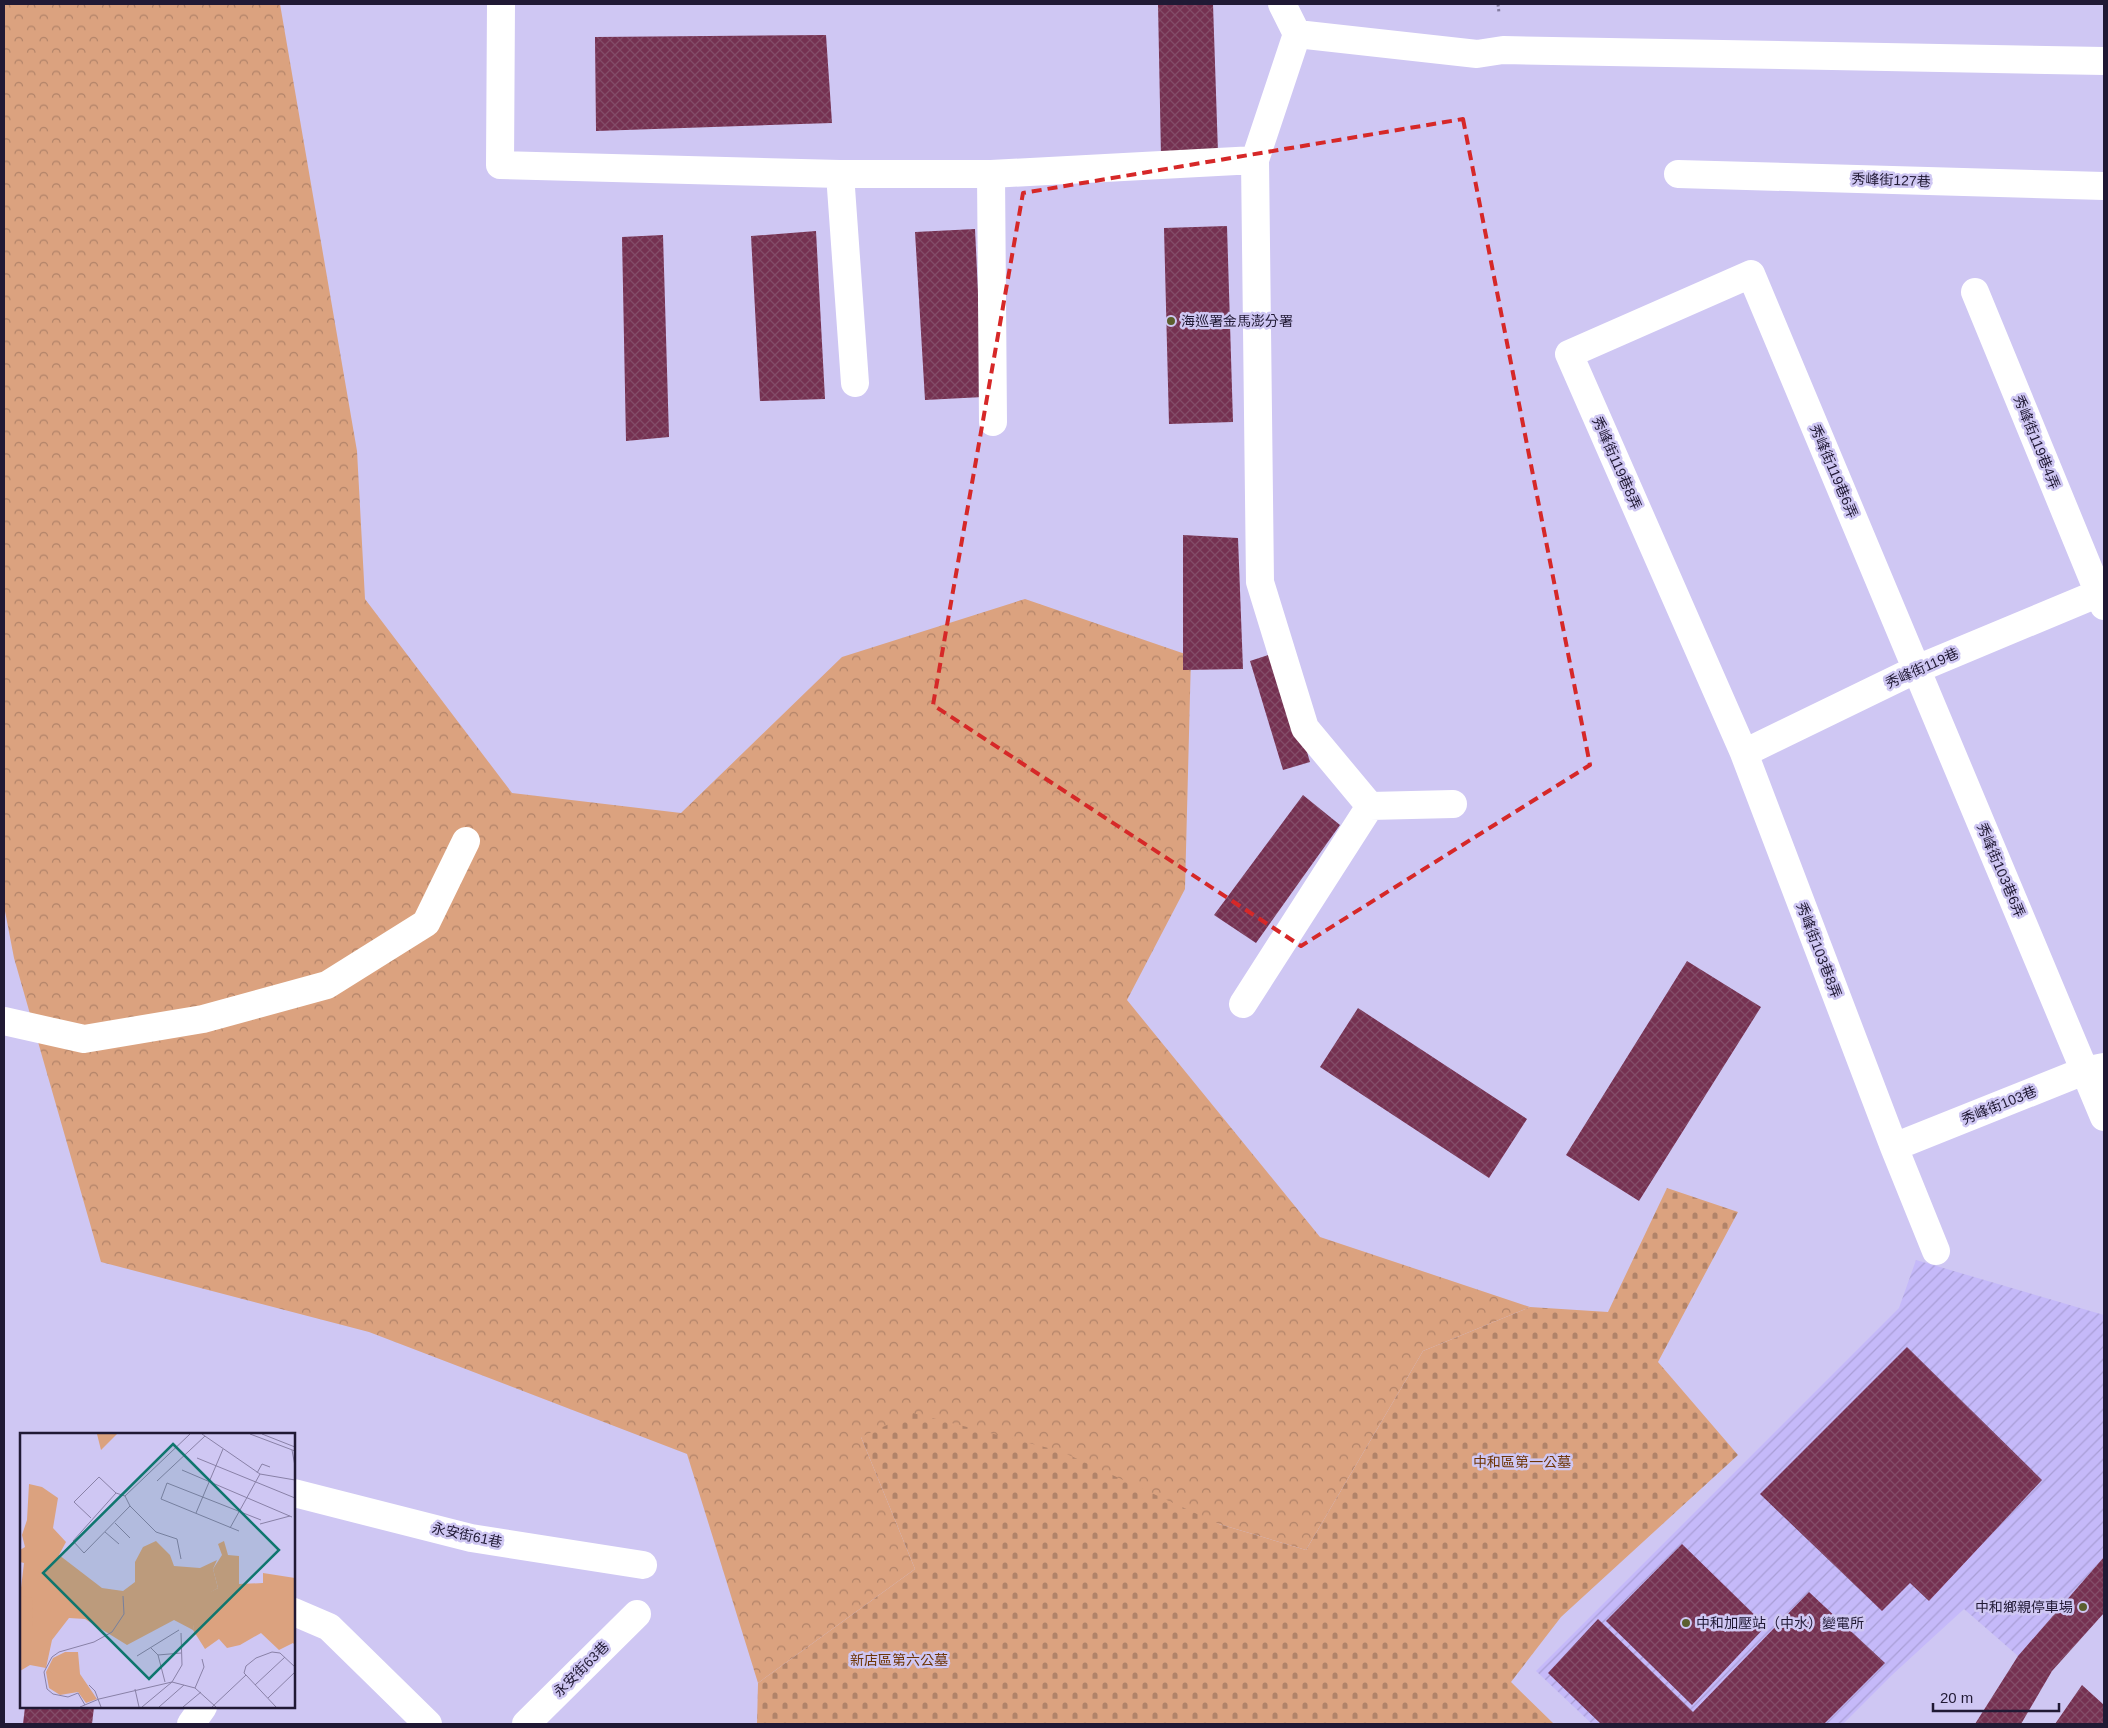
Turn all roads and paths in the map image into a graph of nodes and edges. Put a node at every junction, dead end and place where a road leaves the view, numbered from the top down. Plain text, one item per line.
1 (501, 4) edge
2 (1282, 4) edge
3 (1297, 34) junction
4 (2104, 61) edge
5 (1255, 160) junction
6 (840, 174) junction
7 (991, 174) junction
8 (1678, 174) dead end
9 (2104, 186) edge
10 (1751, 274) joint
11 (1975, 292) dead end
12 (855, 383) dead end
13 (993, 422) dead end
14 (2102, 597) edge
15 (1918, 669) junction
16 (1744, 753) junction
17 (1453, 804) dead end
18 (1370, 806) junction
19 (466, 841) dead end
20 (1243, 1004) dead end
21 (4, 1021) edge
22 (2094, 1069) edge
23 (2104, 1117) edge
24 (1894, 1147) junction
25 (1936, 1251) dead end
26 (295, 1493) edge
27 (643, 1565) dead end
28 (295, 1612) edge
29 (637, 1614) dead end
30 (202, 1708) edge
31 (191, 1724) edge
32 (428, 1724) edge
33 (526, 1724) edge

1 - 6 lane
2 - 3 lane
3 - 4 lane
3 - 5 lane
5 - 7 lane
5 - 18 lane
6 - 7 lane
6 - 12 lane
7 - 13 lane
8 - 9 lane, 秀峰街127巷
10 - 15 lane, 秀峰街119巷6弄
10 - 16 lane, 秀峰街119巷8弄
11 - 14 lane, 秀峰街119巷4弄
14 - 15 lane, 秀峰街119巷
15 - 16 lane, 秀峰街119巷
15 - 22 lane, 秀峰街103巷6弄
16 - 24 lane, 秀峰街103巷8弄
17 - 18 lane
18 - 20 lane
19 - 21 lane
22 - 23 lane, 秀峰街103巷6弄
22 - 24 lane, 秀峰街103巷
24 - 25 lane, 秀峰街103巷8弄
26 - 27 lane, 永安街61巷
28 - 32 lane
29 - 33 lane, 永安街63巷
30 - 31 lane

